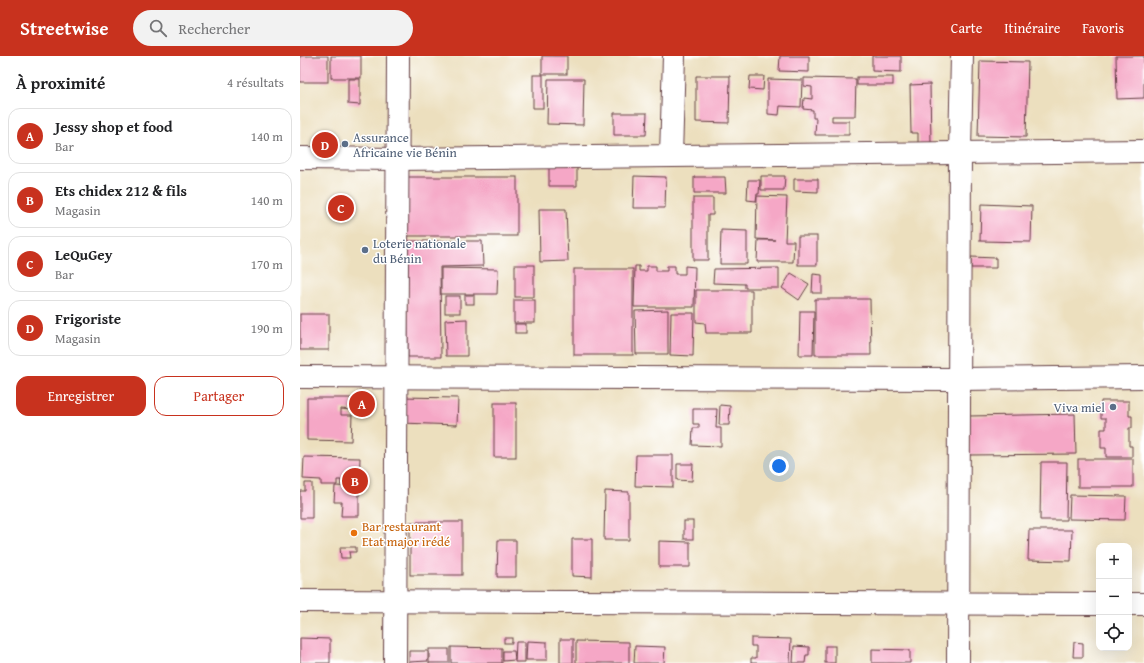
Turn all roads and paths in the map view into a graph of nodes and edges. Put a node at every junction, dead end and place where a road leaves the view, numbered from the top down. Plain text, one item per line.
1 (398, 56) edge
2 (674, 56) edge
3 (962, 56) edge
4 (1144, 151) edge
5 (960, 152) junction
6 (671, 155) junction
7 (300, 158) edge
8 (398, 159) junction
9 (300, 377) edge
10 (396, 377) junction
11 (1144, 377) edge
12 (959, 379) junction
13 (300, 601) edge
14 (396, 602) junction
15 (958, 604) junction
16 (1096, 604) edge
17 (1132, 604) edge
18 (1144, 604) edge
19 (395, 663) edge
20 (958, 663) edge

1 - 8 street
2 - 6 street
3 - 5 street
4 - 5 street
5 - 6 street
5 - 12 street
6 - 8 street
7 - 8 street
8 - 10 street
9 - 10 street
10 - 12 street
10 - 14 street
11 - 12 street
12 - 15 street
13 - 14 street
14 - 15 street
14 - 19 street
15 - 16 street
15 - 20 street
17 - 18 street

